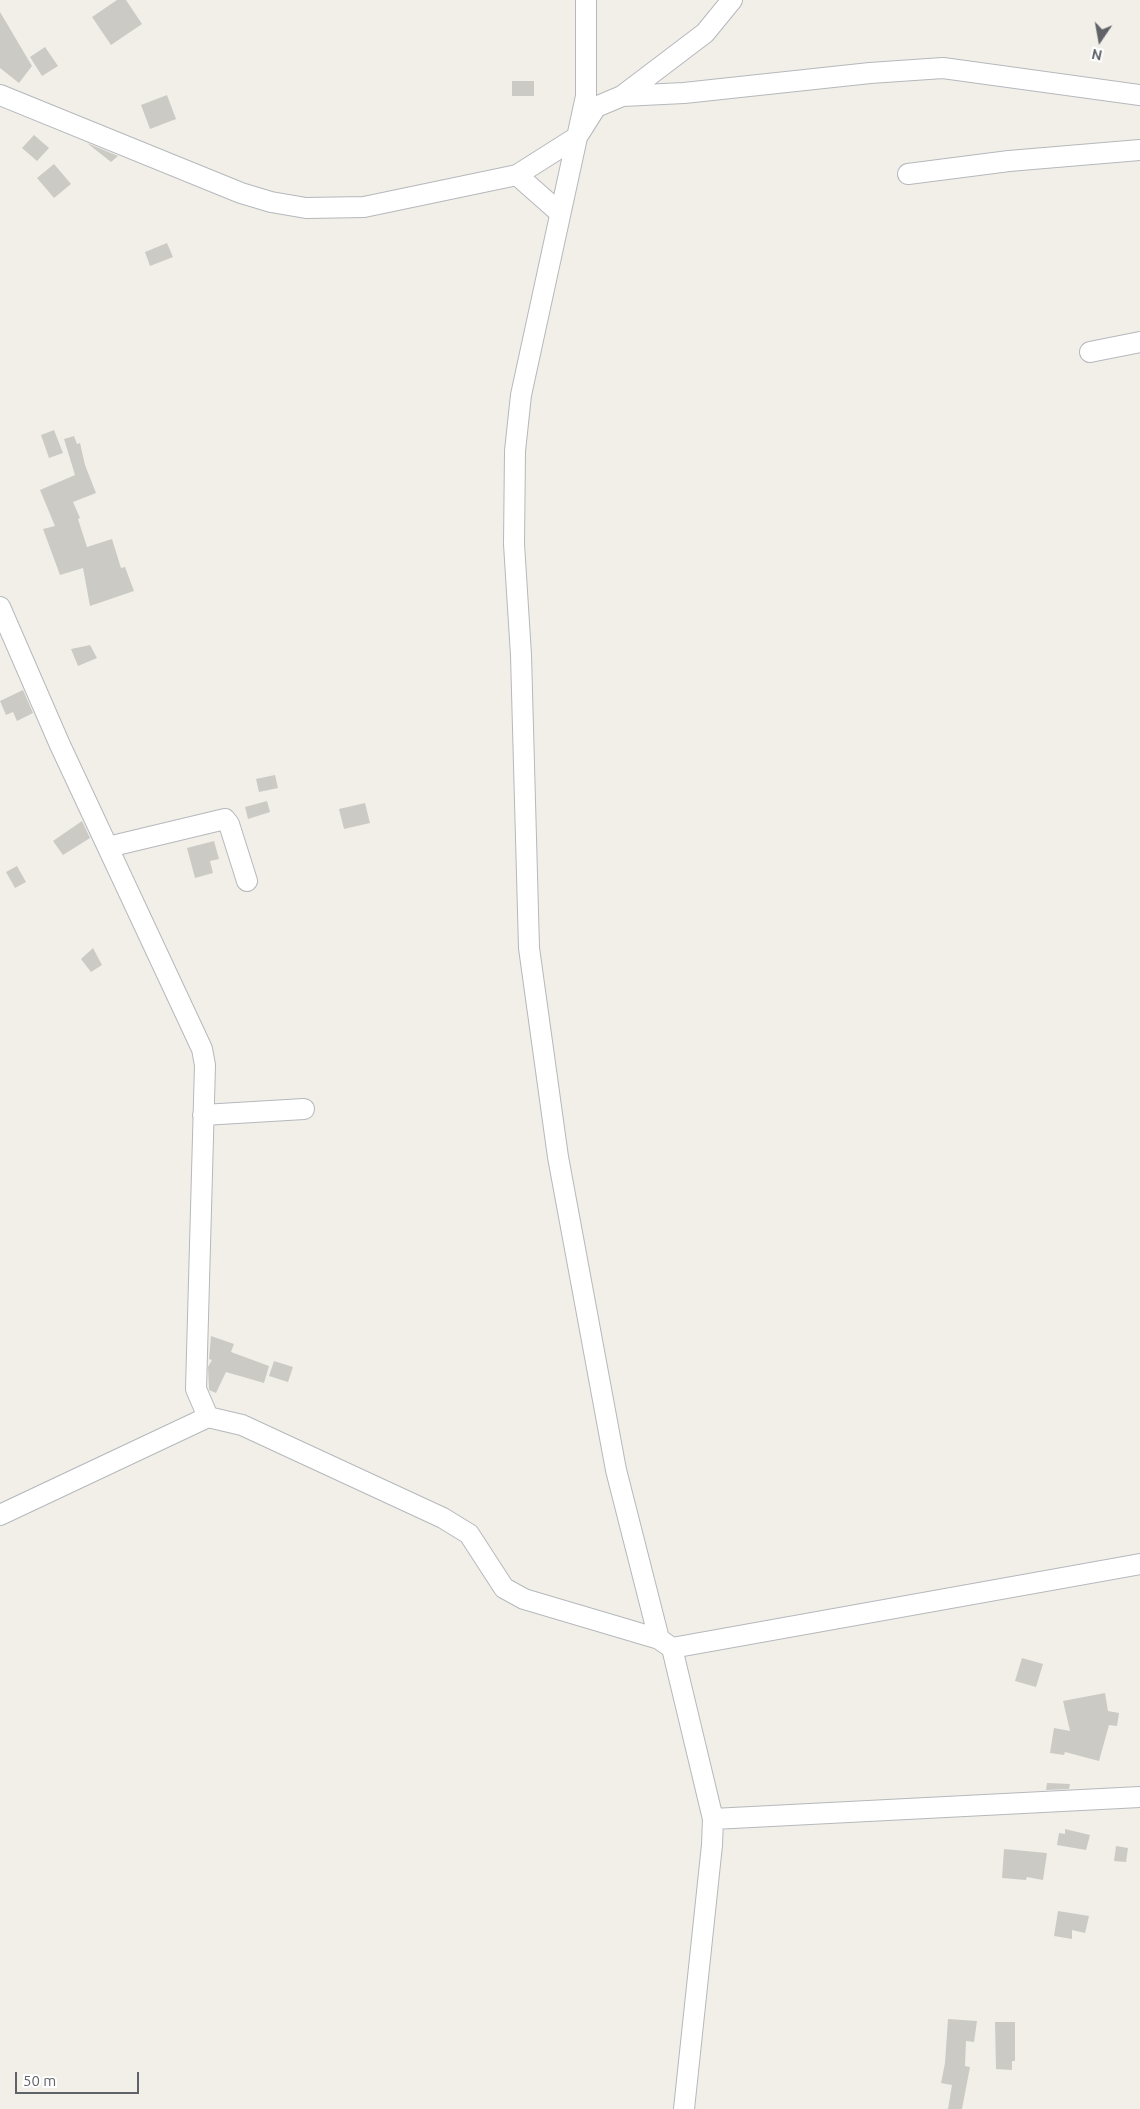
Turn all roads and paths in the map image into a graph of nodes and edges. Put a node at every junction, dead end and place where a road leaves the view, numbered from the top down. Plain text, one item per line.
1 (586, 0) edge
2 (732, 0) edge
3 (0, 95) edge
4 (1140, 95) edge
5 (622, 96) junction
6 (577, 137) junction
7 (1140, 150) edge
8 (908, 174) dead end
9 (517, 175) junction
10 (560, 213) junction
11 (1140, 342) edge
12 (1090, 352) dead end
13 (0, 607) edge
14 (108, 847) junction
15 (247, 881) dead end
16 (304, 1110) dead end
17 (204, 1115) junction
18 (208, 1416) junction
19 (0, 1515) edge
20 (1140, 1564) edge
21 (666, 1643) junction
22 (1140, 1797) edge
23 (712, 1819) junction
24 (684, 2109) edge

1 - 6 street
2 - 5 street
3 - 9 street
4 - 5 street
5 - 6 street
6 - 9 street
6 - 10 street
7 - 8 street
9 - 10 street
10 - 21 street
11 - 12 street
13 - 14 street
14 - 15 street
14 - 17 street
16 - 17 street
17 - 18 street
18 - 19 street
18 - 21 street
20 - 21 street
21 - 23 street
22 - 23 street
23 - 24 street

